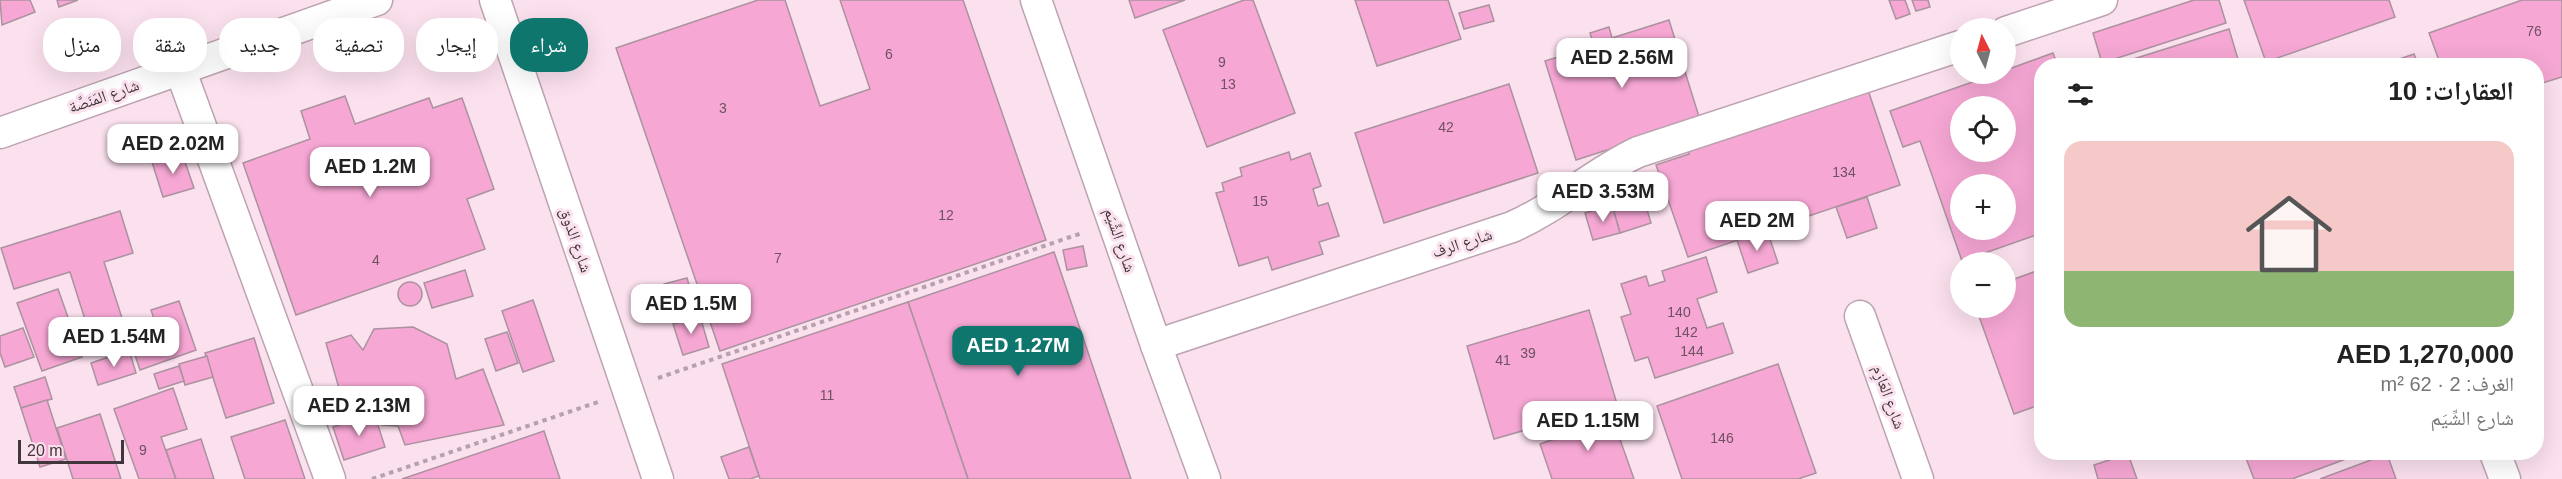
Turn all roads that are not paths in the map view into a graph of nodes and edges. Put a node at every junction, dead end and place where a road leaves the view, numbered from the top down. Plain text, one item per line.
1 (377, 0) edge
2 (495, 0) edge
3 (1036, 0) edge
4 (2102, 0) edge
5 (2016, 29) edge
6 (1950, 49) edge
7 (207, 60) edge
8 (172, 72) edge
9 (181, 72) edge
10 (0, 133) edge
11 (1860, 316) dead end
12 (1156, 345) junction
13 (2498, 460) edge
14 (330, 479) edge
15 (658, 479) edge
16 (1205, 479) edge
17 (1918, 479) edge
18 (2505, 479) edge

1 - 7 street, شارع المَنَصَّة
2 - 15 street, شارع الذوق
3 - 12 street, شارع الشِّيَم
4 - 5 street
6 - 12 street, شارع الرف
8 - 10 street, شارع المَنَصَّة
9 - 14 street
11 - 17 street, شارع العَازِم
12 - 16 street, شارع الشِّيَم
13 - 18 street

